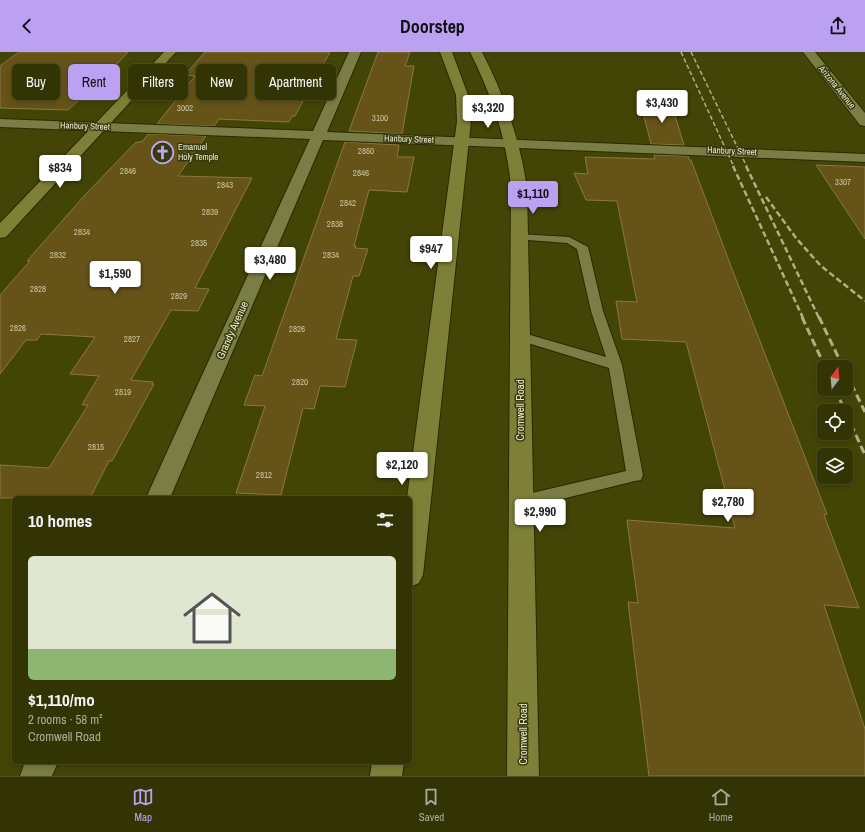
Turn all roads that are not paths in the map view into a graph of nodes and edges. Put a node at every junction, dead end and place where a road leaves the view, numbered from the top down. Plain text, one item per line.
1 (170, 52) edge
2 (355, 52) edge
3 (446, 52) edge
4 (476, 52) edge
5 (809, 52) edge
6 (865, 122) edge
7 (0, 123) edge
8 (100, 127) junction
9 (318, 136) junction
10 (461, 141) junction
11 (513, 143) junction
12 (865, 158) edge
13 (0, 232) edge
14 (519, 237) junction
15 (520, 336) junction
16 (615, 364) junction
17 (159, 496) edge
18 (521, 502) junction
19 (412, 558) edge
20 (41, 764) edge
21 (388, 764) edge
22 (36, 776) edge
23 (386, 776) edge
24 (523, 776) edge

1 - 8 street
2 - 9 street, Grandy Avenue
3 - 10 street
4 - 11 street, Cromwell Road
5 - 6 street, Arizona Avenue
7 - 8 street, Hanbury Street
8 - 9 street, Hanbury Street
8 - 13 street
9 - 10 street, Hanbury Street
9 - 17 street, Grandy Avenue
10 - 11 street, Hanbury Street
10 - 19 street
11 - 12 street, Hanbury Street
11 - 14 street, Cromwell Road
14 - 15 street, Cromwell Road
14 - 16 lane
15 - 16 lane
15 - 18 street, Cromwell Road
16 - 18 lane
18 - 24 street, Cromwell Road
20 - 22 street
21 - 23 street

